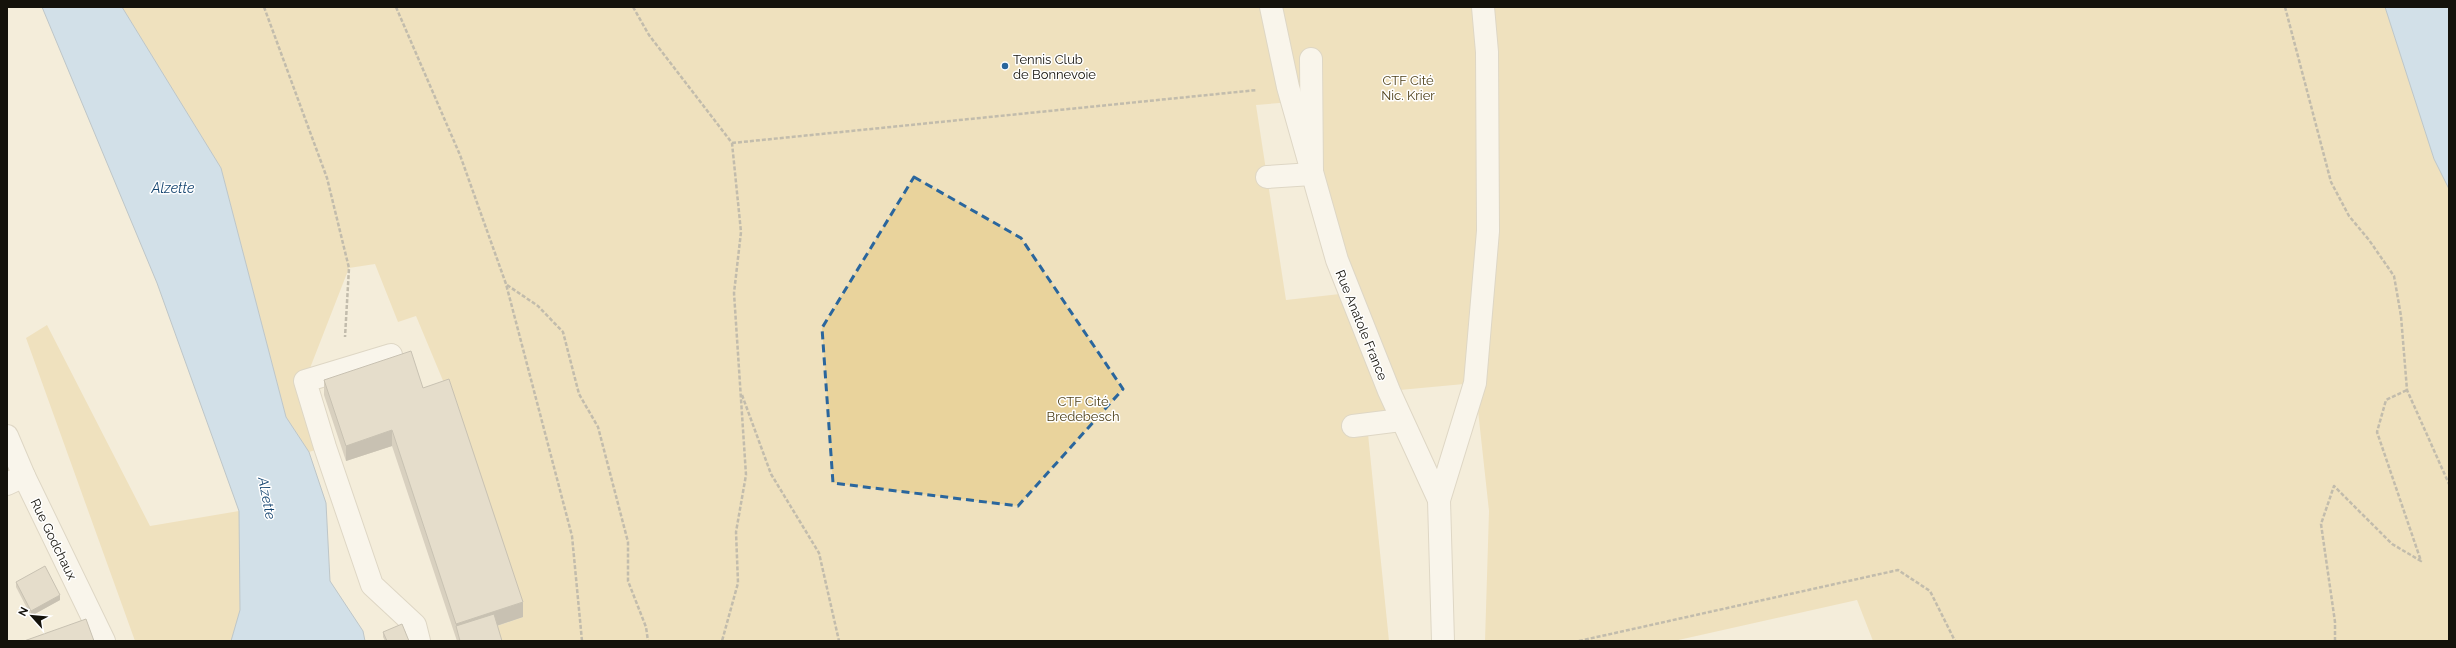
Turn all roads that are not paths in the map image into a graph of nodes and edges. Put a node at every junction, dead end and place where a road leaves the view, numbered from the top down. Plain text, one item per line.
1 (1271, 7) edge
2 (1483, 7) edge
3 (1311, 59) dead end
4 (1312, 174) junction
5 (1267, 177) dead end
6 (391, 355) dead end
7 (1402, 420) junction
8 (1353, 426) dead end
9 (7, 436) edge
10 (15, 480) edge
11 (1439, 500) junction
12 (104, 641) edge
13 (419, 641) edge
14 (1443, 641) edge

1 - 4 street, Rue Anatole France
2 - 11 street
3 - 4 street
4 - 5 street
4 - 7 street, Rue Anatole France
6 - 13 street
7 - 8 street
7 - 11 street, Rue Anatole France
9 - 10 street, Rue Godchaux
10 - 12 street, Rue Godchaux
11 - 14 street, Rue Anatole France

